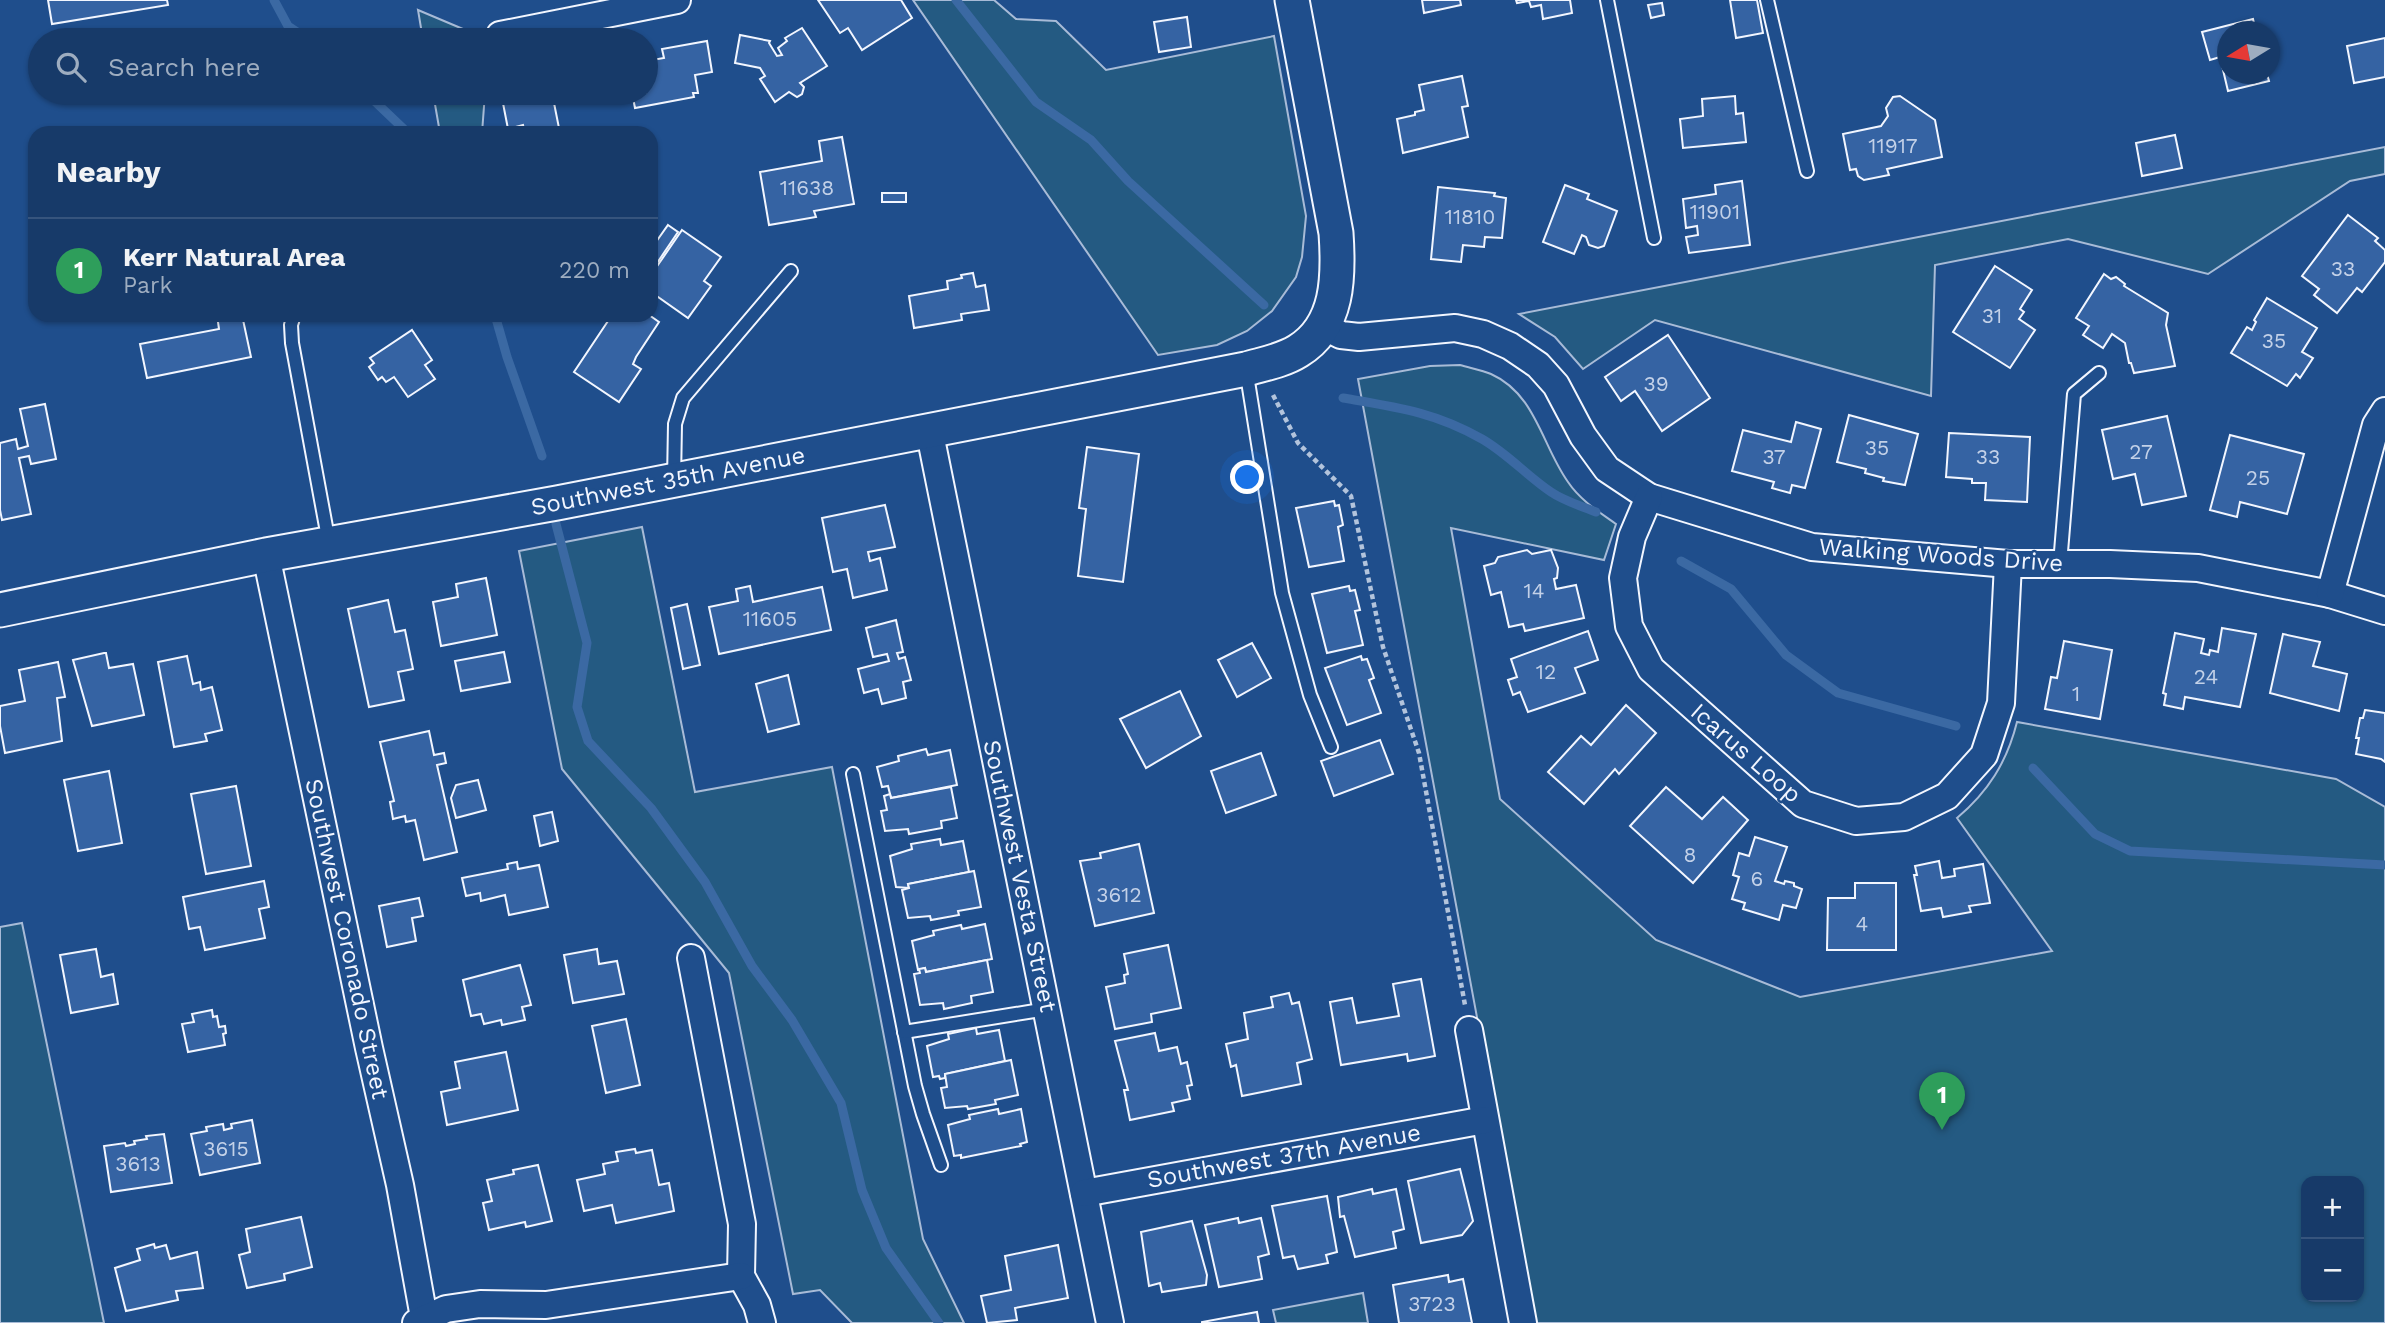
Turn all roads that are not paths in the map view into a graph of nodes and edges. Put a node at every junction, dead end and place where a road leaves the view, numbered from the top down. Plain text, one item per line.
1 (677, 0) edge
2 (1292, 0) edge
3 (1607, 0) edge
4 (1767, 0) edge
5 (535, 28) edge
6 (1807, 171) dead end
7 (1654, 238) dead end
8 (791, 271) dead end
9 (292, 322) edge
10 (1323, 326) junction
11 (1253, 367) junction
12 (2099, 373) dead end
13 (2385, 411) edge
14 (929, 429) junction
15 (674, 480) junction
16 (1649, 497) junction
17 (329, 544) junction
18 (266, 555) junction
19 (2008, 564) junction
20 (2060, 564) junction
21 (2330, 594) junction
22 (0, 610) edge
23 (2385, 611) edge
24 (1331, 747) dead end
25 (853, 774) dead end
26 (691, 958) dead end
27 (1048, 1009) junction
28 (1469, 1030) road end
29 (904, 1032) junction
30 (1485, 1120) junction
31 (941, 1165) dead end
32 (1084, 1192) junction
33 (741, 1276) junction
34 (422, 1322) edge
35 (762, 1323) edge
36 (1110, 1323) edge
37 (1522, 1323) edge

1 - 5 street
2 - 10 street
3 - 7 lane
4 - 6 lane
8 - 15 lane
9 - 17 lane
10 - 11 street, Southwest 35th Avenue
10 - 16 street, Walking Woods Drive
11 - 14 street, Southwest 35th Avenue
11 - 24 lane
12 - 20 lane
13 - 21 street
14 - 15 street, Southwest 35th Avenue
14 - 27 street, Southwest Vesta Street
15 - 17 street, Southwest 35th Avenue
16 - 19 street, Walking Woods Drive
16 - 19 street, Icarus Loop
17 - 18 street, Southwest 35th Avenue
18 - 22 street, Southwest 35th Avenue
18 - 34 street, Southwest Coronado Street
19 - 20 street, Walking Woods Drive
20 - 21 street, Walking Woods Drive
21 - 23 street, Walking Woods Drive
25 - 29 lane
26 - 33 street
27 - 29 lane
27 - 32 street, Southwest Vesta Street
28 - 30 street
29 - 31 lane
30 - 32 street, Southwest 37th Avenue
30 - 37 street
32 - 36 street, Southwest Vesta Street
33 - 34 street
33 - 35 street

